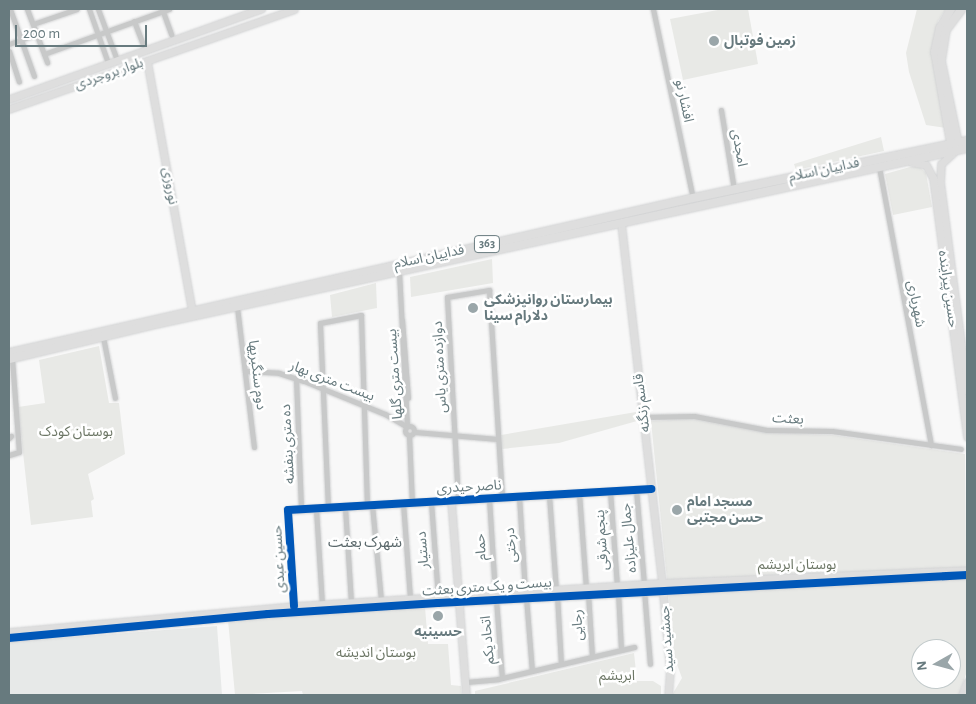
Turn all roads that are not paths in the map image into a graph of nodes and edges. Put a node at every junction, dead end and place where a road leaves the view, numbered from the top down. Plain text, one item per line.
1 (10, 9) edge
2 (28, 9) edge
3 (77, 9) edge
4 (89, 9) edge
5 (98, 9) edge
6 (169, 9) edge
7 (261, 9) edge
8 (294, 9) edge
9 (654, 9) edge
10 (951, 9) edge
11 (962, 9) edge
12 (162, 10) edge
13 (134, 21) junction
14 (33, 24) junction
15 (107, 31) junction
16 (37, 34) junction
17 (98, 34) junction
18 (171, 34) dead end
19 (21, 40) junction
20 (9, 44) edge
21 (143, 44) dead end
22 (9, 51) edge
23 (44, 54) junction
24 (117, 60) junction
25 (147, 61) junction
26 (47, 62) dead end
27 (108, 63) junction
28 (34, 76) dead end
29 (19, 81) dead end
30 (9, 99) edge
31 (9, 108) edge
32 (721, 110) dead end
33 (967, 140) edge
34 (955, 146) junction
35 (967, 148) edge
36 (905, 161) junction
37 (879, 167) junction
38 (931, 169) junction
39 (939, 171) junction
40 (734, 189) junction
41 (694, 198) junction
42 (621, 224) junction
43 (399, 272) junction
44 (237, 307) junction
45 (192, 310) junction
46 (103, 337) junction
47 (10, 357) edge
48 (245, 371) junction
49 (296, 378) junction
50 (967, 385) edge
51 (324, 389) junction
52 (967, 390) edge
53 (115, 398) dead end
54 (365, 406) junction
55 (643, 417) junction
56 (408, 426) junction
57 (415, 432) junction
58 (409, 435) junction
59 (454, 436) junction
60 (967, 437) edge
61 (498, 439) junction
62 (931, 445) junction
63 (254, 447) dead end
64 (961, 449) dead end
65 (9, 455) edge
66 (652, 489) junction
67 (636, 490) junction
68 (610, 491) junction
69 (579, 493) junction
70 (548, 495) junction
71 (519, 496) junction
72 (489, 498) junction
73 (502, 498) junction
74 (455, 500) junction
75 (431, 502) junction
76 (403, 503) junction
77 (412, 503) junction
78 (370, 505) junction
79 (345, 507) junction
80 (316, 508) junction
81 (328, 508) junction
82 (301, 509) junction
83 (288, 510) joint
84 (967, 564) edge
85 (965, 574) edge
86 (663, 586) junction
87 (644, 587) junction
88 (618, 589) junction
89 (587, 590) junction
90 (556, 592) junction
91 (526, 595) junction
92 (438, 597) junction
93 (495, 597) junction
94 (460, 598) junction
95 (410, 599) junction
96 (381, 601) junction
97 (351, 603) junction
98 (322, 605) junction
99 (294, 606) junction
100 (9, 632) edge
101 (9, 638) edge
102 (634, 647) dead end
103 (621, 648) junction
104 (592, 656) junction
105 (561, 664) junction
106 (650, 664) dead end
107 (532, 671) junction
108 (502, 678) junction
109 (466, 682) junction
110 (967, 682) edge
111 (466, 695) edge
112 (668, 695) edge
113 (962, 695) edge

1 - 19 street
2 - 14 street
3 - 14 street
4 - 17 street
5 - 15 street
6 - 12 street
7 - 24 street, بلوار بروجردی
8 - 25 street, بلوار بروجردی
9 - 41 street, افشار نو
10 - 34 main road
11 - 34 main road
12 - 13 street
12 - 18 street
13 - 15 street
13 - 21 street
14 - 16 street
15 - 17 street
15 - 24 street
16 - 19 street
16 - 23 street
17 - 23 street
17 - 27 street
19 - 20 street
19 - 28 street
22 - 29 street
23 - 26 street
24 - 27 street, بلوار بروجردی
25 - 31 street, بلوار بروجردی
25 - 45 street, نوروزی
27 - 30 street, بلوار بروجردی
32 - 40 street, امجدی
33 - 34 main road, فداییان اسلام / 363
34 - 35 main road, فداییان اسلام / 363
34 - 36 main road, فداییان اسلام / 363
34 - 39 street
34 - 40 main road, فداییان اسلام / 363
36 - 37 main road, فداییان اسلام / 363
36 - 38 street
37 - 42 main road, فداییان اسلام / 363
37 - 62 street, شهریاری
38 - 39 street
38 - 60 street, حسین پیراینده
39 - 50 street, حسین پیراینده
40 - 41 main road, فداییان اسلام / 363
41 - 45 main road, فداییان اسلام / 363
42 - 43 main road, فداییان اسلام / 363
42 - 55 street, قاسم زنگنه
43 - 44 main road, فداییان اسلام / 363
43 - 56 street, بیست متری گلها
44 - 46 main road, فداییان اسلام / 363
44 - 48 street, دوم سنگبریها
45 - 47 main road, فداییان اسلام / 363
46 - 47 main road, فداییان اسلام / 363
46 - 53 street
47 - 65 street
48 - 49 street, بیست متری بهار
48 - 63 street, دوم سنگبریها
49 - 51 street, بیست متری بهار
49 - 82 street, ده متری بنفشه
50 - 52 street, حسین پیراینده
51 - 54 street, بیست متری بهار
51 - 54 street
51 - 81 street
54 - 56 street, بیست متری بهار
54 - 78 street
55 - 62 street, بعثت
55 - 66 street, قاسم زنگنه
56 - 57 street
56 - 58 street, بیست متری گلها
57 - 58 street
57 - 59 street
58 - 77 street, بیست متری گلها
59 - 61 street
59 - 61 street, دوازده متری یاس
59 - 74 street, دوازده متری یاس
61 - 73 street
62 - 64 street, بعثت
66 - 67 street, ناصر حیدری
66 - 86 street, قاسم زنگنه
67 - 68 street, ناصر حیدری
67 - 87 street, جمال علیزاده
68 - 69 street, ناصر حیدری
68 - 88 street, پنجم شرقی
69 - 70 street, ناصر حیدری
69 - 89 street, رجایی
70 - 71 street, ناصر حیدری
70 - 90 street
71 - 73 street, ناصر حیدری
71 - 91 street, درختی
72 - 73 street, ناصر حیدری
72 - 74 street, ناصر حیدری
72 - 93 street, حمام
74 - 75 street, ناصر حیدری
74 - 94 street
75 - 77 street, ناصر حیدری
75 - 92 street, دستیار
76 - 77 street, ناصر حیدری
76 - 78 street, ناصر حیدری
76 - 95 street
78 - 79 street, ناصر حیدری
78 - 96 street
79 - 81 street, ناصر حیدری
79 - 97 street
80 - 81 street, ناصر حیدری
80 - 82 street, ناصر حیدری
80 - 98 street
82 - 83 street, ناصر حیدری
83 - 99 street, حسین عبدی
84 - 85 street
85 - 86 street, بیست و یک متری بعثت
86 - 87 street, بیست و یک متری بعثت
86 - 112 street, جمشید سید
87 - 88 street, بیست و یک متری بعثت
87 - 106 street, جمال علیزاده
88 - 89 street, بیست و یک متری بعثت
88 - 103 street, پنجم شرقی
89 - 90 street, بیست و یک متری بعثت
89 - 104 street, رجایی
90 - 91 street, بیست و یک متری بعثت
90 - 105 street
91 - 93 street, بیست و یک متری بعثت
91 - 107 street, درختی
92 - 94 street, بیست و یک متری بعثت
92 - 95 street, بیست و یک متری بعثت
93 - 94 street, بیست و یک متری بعثت
93 - 108 street, اتحاد یکم
94 - 101 street, بیست و یک متری بعثت
94 - 109 street
95 - 96 street, بیست و یک متری بعثت
96 - 97 street, بیست و یک متری بعثت
97 - 98 street, بیست و یک متری بعثت
98 - 99 street, بیست و یک متری بعثت
99 - 100 street, بیست و یک متری بعثت
102 - 103 street
103 - 104 street
104 - 105 street
105 - 107 street
107 - 108 street
108 - 109 street
109 - 111 street
110 - 113 street

